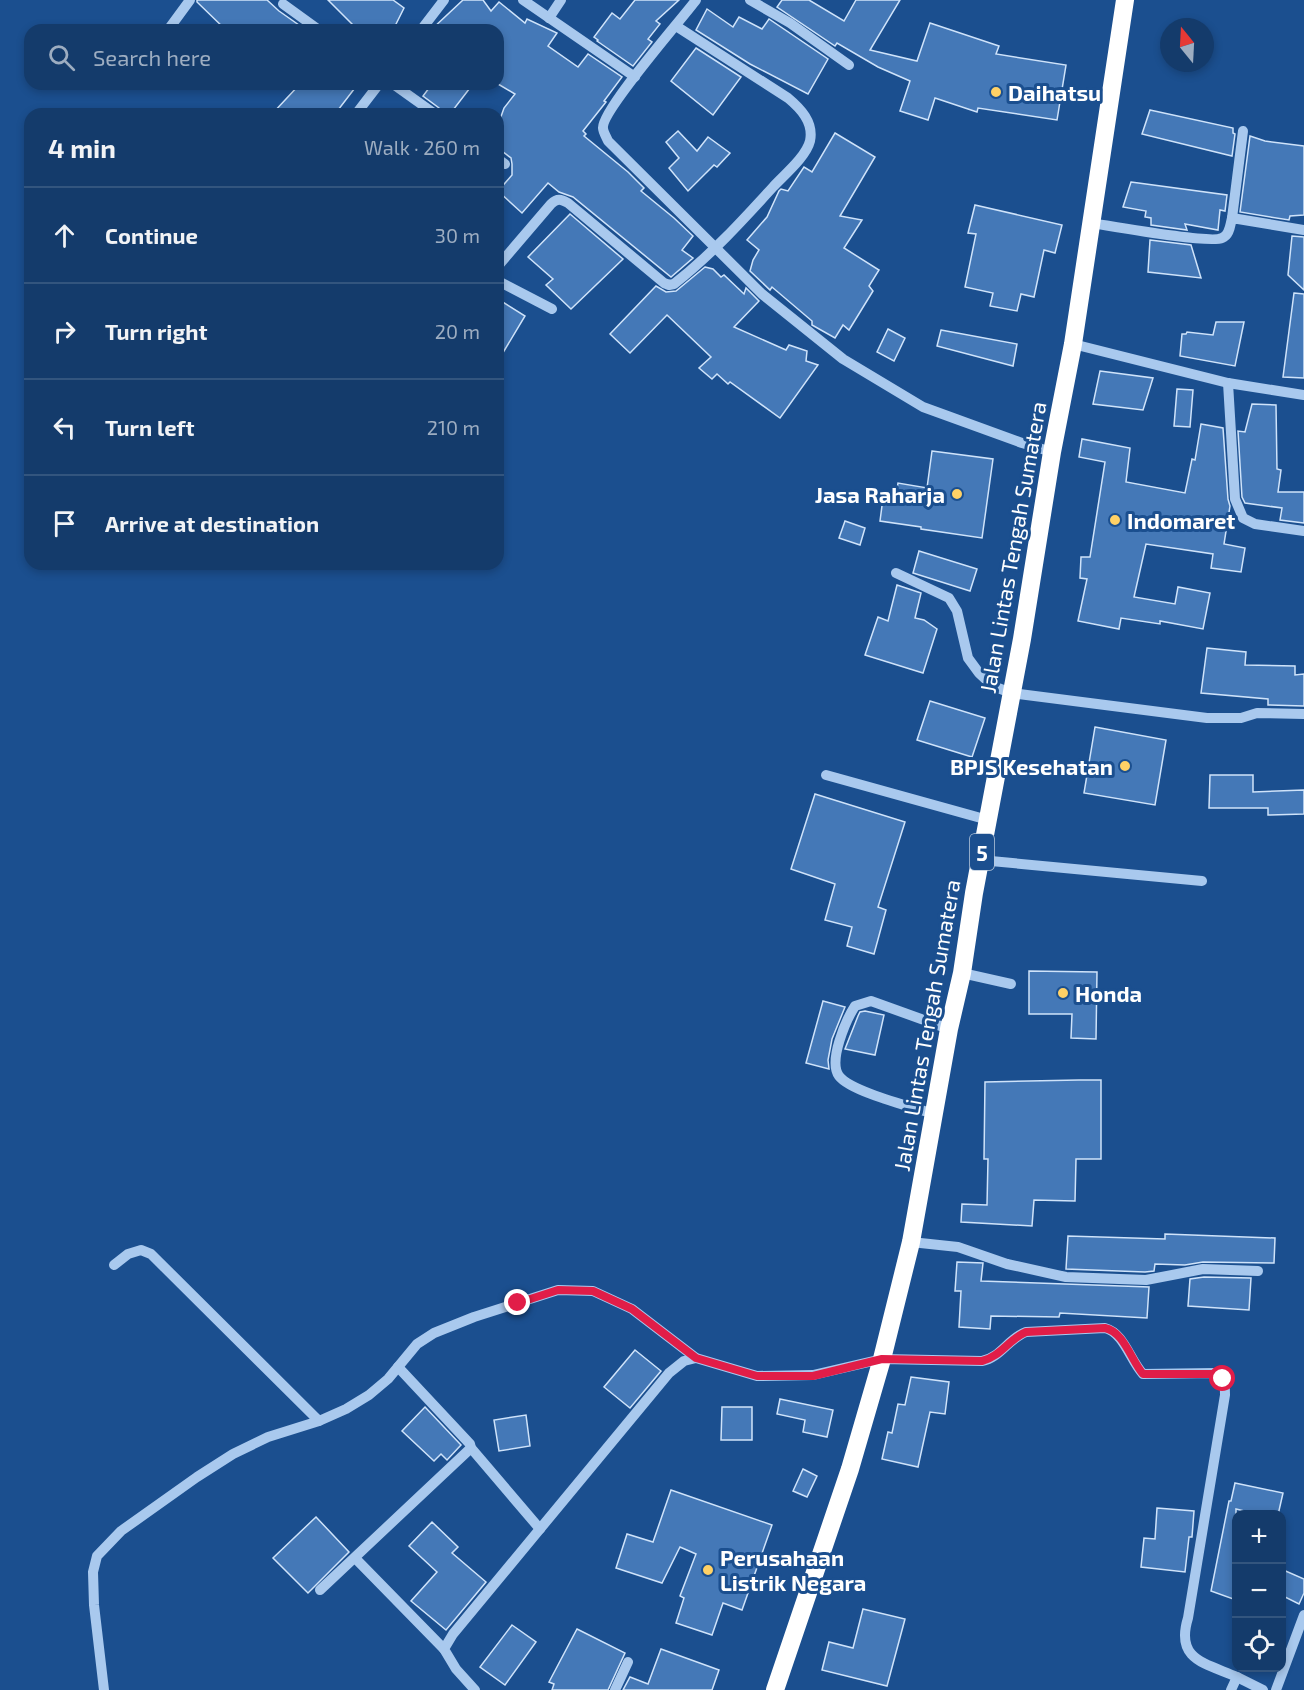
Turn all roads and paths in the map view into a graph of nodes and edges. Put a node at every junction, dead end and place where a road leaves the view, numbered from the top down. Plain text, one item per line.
1 (189, 0) edge
2 (444, 0) edge
3 (523, 0) edge
4 (561, 0) edge
5 (696, 0) edge
6 (750, 0) edge
7 (1125, 0) edge
8 (283, 4) dead end
9 (549, 18) junction
10 (172, 24) edge
11 (311, 24) edge
12 (426, 24) edge
13 (676, 26) junction
14 (849, 65) dead end
15 (635, 77) junction
16 (374, 90) edge
17 (401, 90) edge
18 (361, 108) edge
19 (427, 108) edge
20 (1243, 131) dead end
21 (1232, 218) junction
22 (1091, 223) junction
23 (1304, 230) edge
24 (716, 249) junction
25 (504, 259) edge
26 (504, 283) edge
27 (552, 309) dead end
28 (1073, 344) junction
29 (1228, 382) junction
30 (1304, 395) edge
31 (1052, 452) junction
32 (1304, 531) edge
33 (896, 573) dead end
34 (1011, 693) junction
35 (1304, 714) edge
36 (826, 775) dead end
37 (988, 820) junction
38 (980, 860) junction
39 (1202, 881) dead end
40 (962, 973) junction
41 (1011, 984) dead end
42 (950, 1029) junction
43 (934, 1114) junction
44 (910, 1242) junction
45 (114, 1265) dead end
46 (1258, 1271) dead end
47 (696, 1358) junction
48 (882, 1359) junction
49 (398, 1367) junction
50 (319, 1421) junction
51 (470, 1446) junction
52 (540, 1529) junction
53 (355, 1558) junction
54 (320, 1590) dead end
55 (1304, 1615) edge
56 (444, 1649) junction
57 (628, 1662) dead end
58 (1237, 1677) junction
59 (104, 1690) edge
60 (475, 1690) edge
61 (615, 1690) edge
62 (775, 1690) edge
63 (1231, 1690) edge
64 (1263, 1690) edge
65 (1276, 1690) edge

1 - 10 street
2 - 12 street
3 - 9 street
4 - 9 street
5 - 13 street
6 - 14 street
7 - 22 highway, Jalan Lintas Tengah Sumatera / 5
8 - 11 street
9 - 15 street
13 - 15 street
13 - 24 street
15 - 24 street
16 - 18 street
17 - 19 street
20 - 21 street
21 - 22 street
21 - 23 street
22 - 28 highway, Jalan Lintas Tengah Sumatera / 5
24 - 25 street
24 - 31 street
26 - 27 street
28 - 29 street
28 - 31 highway, Jalan Lintas Tengah Sumatera / 5
29 - 30 street
29 - 32 street
31 - 34 highway, Jalan Lintas Tengah Sumatera / 5
33 - 34 street
34 - 35 street
34 - 37 highway, Jalan Lintas Tengah Sumatera / 5
36 - 37 street
37 - 38 highway, Jalan Lintas Tengah Sumatera / 5
38 - 39 street
38 - 40 highway, Jalan Lintas Tengah Sumatera / 5
40 - 41 street
40 - 42 highway, Jalan Lintas Tengah Sumatera / 5
42 - 43 highway, Jalan Lintas Tengah Sumatera / 5
42 - 43 street
43 - 44 highway, Jalan Lintas Tengah Sumatera / 5
44 - 46 street
44 - 48 highway, Jalan Lintas Tengah Sumatera / 5
45 - 50 street
47 - 48 street
47 - 49 street
47 - 52 street
48 - 58 street
48 - 62 highway, Jalan Lintas Tengah Sumatera / 5
49 - 50 street
49 - 51 street
50 - 59 street
51 - 52 street
51 - 53 street
52 - 56 street
53 - 54 street
53 - 56 street
55 - 65 street
56 - 60 street
57 - 61 street
58 - 63 street
58 - 64 street

